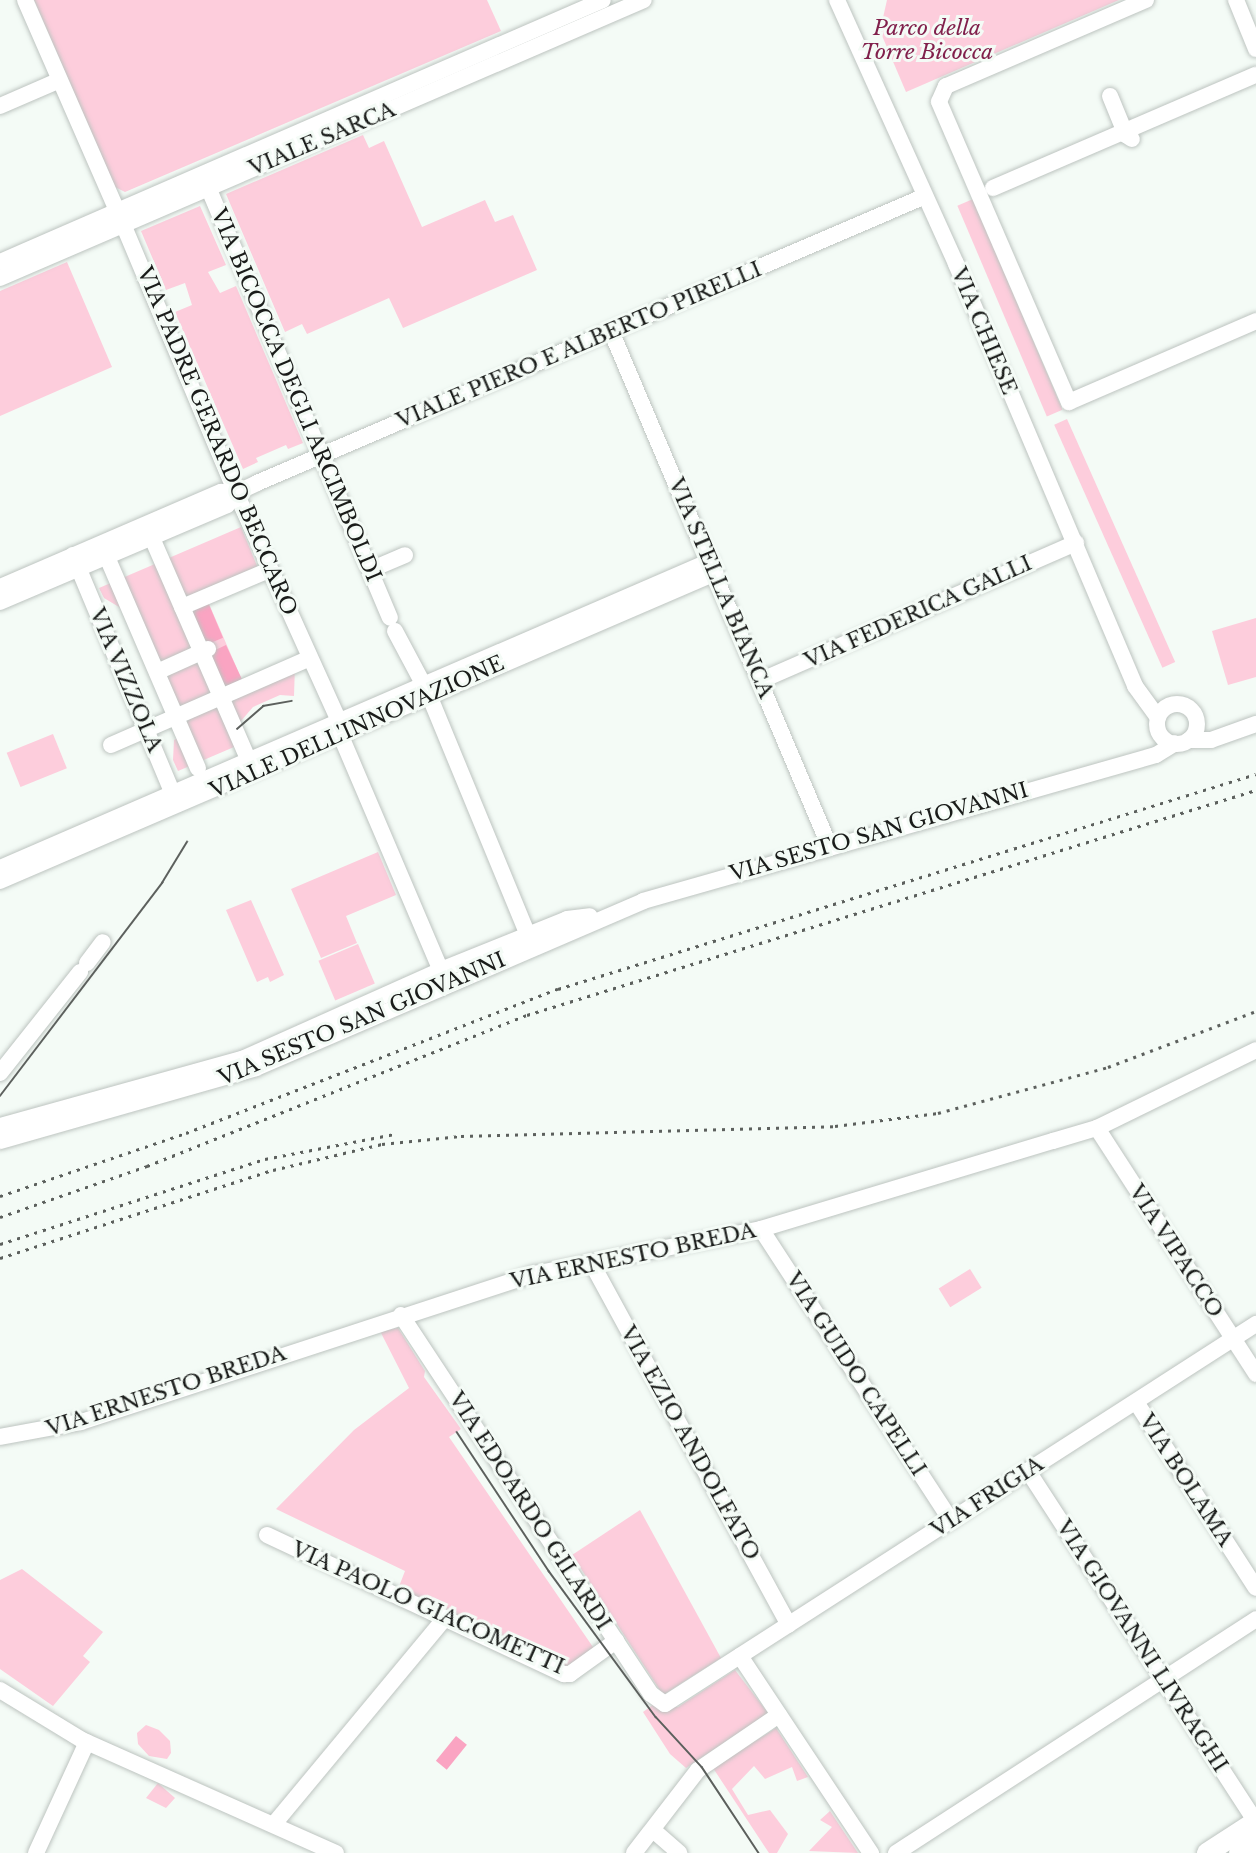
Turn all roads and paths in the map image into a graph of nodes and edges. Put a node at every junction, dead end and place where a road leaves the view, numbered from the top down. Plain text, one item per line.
1 (25, 0) edge
2 (603, 0) edge
3 (644, 0) edge
4 (837, 0) edge
5 (1146, 0) edge
6 (1236, 0) edge
7 (1256, 49) edge
8 (1256, 75) edge
9 (60, 80) junction
10 (1110, 96) dead end
11 (0, 106) edge
12 (1127, 138) junction
13 (206, 181) junction
14 (986, 191) junction
15 (923, 197) junction
16 (120, 218) junction
17 (0, 261) edge
18 (0, 278) edge
19 (1256, 321) edge
20 (611, 331) junction
21 (321, 456) junction
22 (236, 493) junction
23 (152, 538) junction
24 (1076, 543) junction
25 (405, 555) dead end
26 (107, 557) junction
27 (76, 562) junction
28 (713, 567) junction
29 (370, 570) junction
30 (262, 573) dead end
31 (0, 587) edge
32 (0, 602) edge
33 (182, 607) junction
34 (204, 650) junction
35 (310, 658) junction
36 (157, 672) junction
37 (760, 681) junction
38 (426, 689) junction
39 (221, 697) junction
40 (176, 717) junction
41 (1162, 719) junction
42 (1197, 722) junction
43 (1256, 724) edge
44 (339, 727) junction
45 (146, 730) junction
46 (1228, 732) junction
47 (1182, 742) junction
48 (111, 745) dead end
49 (1144, 756) junction
50 (249, 760) junction
51 (198, 768) dead end
52 (176, 799) junction
53 (829, 845) junction
54 (0, 868) edge
55 (0, 881) edge
56 (615, 912) junction
57 (530, 934) junction
58 (103, 942) dead end
59 (522, 951) junction
60 (444, 978) junction
61 (1256, 1050) edge
62 (0, 1073) edge
63 (0, 1126) edge
64 (1096, 1128) junction
65 (0, 1141) edge
66 (761, 1229) junction
67 (591, 1262) junction
68 (401, 1315) junction
69 (1256, 1324) edge
70 (1233, 1339) junction
71 (1256, 1374) edge
72 (1136, 1402) junction
73 (0, 1437) edge
74 (1028, 1471) junction
75 (951, 1520) junction
76 (267, 1535) dead end
77 (1256, 1588) edge
78 (445, 1618) junction
79 (1256, 1619) edge
80 (789, 1625) junction
81 (616, 1641) junction
82 (740, 1656) junction
83 (1164, 1680) junction
84 (1, 1693) edge
85 (662, 1703) joint
86 (779, 1714) junction
87 (87, 1742) junction
88 (1256, 1821) edge
89 (274, 1824) junction
90 (652, 1830) junction
91 (1256, 1842) edge
92 (36, 1853) edge
93 (336, 1853) edge
94 (634, 1853) edge
95 (679, 1853) edge
96 (871, 1853) edge
97 (896, 1853) edge
98 (1207, 1853) edge
99 (1239, 1853) edge

1 - 9 street, VIA PADRE GERARDO BECCARO
2 - 13 street, VIALE SARCA
3 - 13 street, VIALE SARCA
4 - 15 street, VIA CHIESE
5 - 14 street
6 - 7 street
8 - 12 street
9 - 11 street
9 - 16 street, VIA PADRE GERARDO BECCARO
10 - 12 street
12 - 14 street
13 - 16 street, VIALE SARCA
13 - 21 street, VIA BICOCCA DEGLI ARCIMBOLDI
14 - 19 street
15 - 20 street, VIALE PIERO E ALBERTO PIRELLI
15 - 24 street, VIA CHIESE
16 - 17 street, VIALE SARCA
16 - 18 street, VIALE SARCA
16 - 22 street, VIA PADRE GERARDO BECCARO
20 - 21 street, VIALE PIERO E ALBERTO PIRELLI
20 - 28 street, VIA STELLA BIANCA
21 - 22 street, VIALE PIERO E ALBERTO PIRELLI
21 - 29 street, VIA BICOCCA DEGLI ARCIMBOLDI
22 - 23 street, VIALE PIERO E ALBERTO PIRELLI
22 - 27 street, VIALE PIERO E ALBERTO PIRELLI
22 - 35 street, VIA PADRE GERARDO BECCARO
23 - 26 street, VIALE PIERO E ALBERTO PIRELLI
23 - 33 street, VIALE DELL'INNOVAZIONE
24 - 37 street, VIA FEDERICA GALLI
24 - 41 street, VIA CHIESE
25 - 29 street
26 - 27 street, VIALE PIERO E ALBERTO PIRELLI
26 - 36 street, VIA VIZZOLA
27 - 31 street, VIALE PIERO E ALBERTO PIRELLI
27 - 32 street, VIALE PIERO E ALBERTO PIRELLI
27 - 45 street, VIA VIZZOLA
28 - 37 street, VIA STELLA BIANCA
28 - 38 street, VIALE DELL'INNOVAZIONE
29 - 38 street, VIA BICOCCA DEGLI ARCIMBOLDI
30 - 33 street
33 - 34 street, VIALE DELL'INNOVAZIONE
34 - 36 street
34 - 39 street, VIALE DELL'INNOVAZIONE
35 - 39 street
35 - 44 street, VIA PADRE GERARDO BECCARO
36 - 40 street, VIA VIZZOLA
37 - 53 street, VIA STELLA BIANCA
38 - 44 street, VIALE DELL'INNOVAZIONE
38 - 57 street, VIA BICOCCA DEGLI ARCIMBOLDI
39 - 40 street
39 - 50 street, VIALE DELL'INNOVAZIONE
40 - 45 street
40 - 51 street, VIA VIZZOLA
41 - 42 street, VIA CHIESE
41 - 47 street
41 - 49 street
42 - 46 street
42 - 47 street
43 - 46 street, VIA SESTO SAN GIOVANNI
44 - 50 street, VIALE DELL'INNOVAZIONE
44 - 52 street, VIALE DELL'INNOVAZIONE
44 - 60 street, VIA PADRE GERARDO BECCARO
45 - 48 street
45 - 52 street, VIA VIZZOLA
46 - 47 street, VIA SESTO SAN GIOVANNI
47 - 49 street, VIA SESTO SAN GIOVANNI
49 - 53 street, VIA SESTO SAN GIOVANNI
50 - 52 street, VIALE DELL'INNOVAZIONE
52 - 54 street, VIALE DELL'INNOVAZIONE
52 - 55 street, VIALE DELL'INNOVAZIONE
53 - 56 street, VIA SESTO SAN GIOVANNI
56 - 57 street, VIA SESTO SAN GIOVANNI
56 - 59 street, VIA SESTO SAN GIOVANNI
57 - 59 street
57 - 60 street, VIA SESTO SAN GIOVANNI
58 - 62 street
59 - 60 street, VIA SESTO SAN GIOVANNI
60 - 63 street, VIA SESTO SAN GIOVANNI
60 - 65 street, VIA SESTO SAN GIOVANNI
61 - 64 street, VIA ERNESTO BREDA
64 - 66 street, VIA ERNESTO BREDA
64 - 70 street, VIA VIPACCO
66 - 67 street, VIA ERNESTO BREDA
66 - 75 street, VIA GUIDO CAPELLI
67 - 68 street, VIA ERNESTO BREDA
67 - 80 street, VIA EZIO ANDOLFATO
68 - 73 street, VIA ERNESTO BREDA
68 - 81 street, VIA EDOARDO GILARDI
69 - 70 street, VIA FRIGIA
70 - 71 street, VIA VIPACCO
70 - 72 street, VIA FRIGIA
72 - 74 street, VIA FRIGIA
72 - 77 street, VIA BOLAMA
74 - 75 street, VIA FRIGIA
74 - 83 street, VIA GIOVANNI LIVRAGHI
75 - 80 street, VIA FRIGIA
76 - 78 street, VIA PAOLO GIACOMETTI
78 - 81 street, VIA PAOLO GIACOMETTI
78 - 89 street
79 - 83 street
80 - 82 street, VIA FRIGIA
81 - 85 street, VIA EDOARDO GILARDI
82 - 85 street, VIA FRIGIA
82 - 86 street
83 - 88 street, VIA GIOVANNI LIVRAGHI
83 - 97 street
84 - 87 street
86 - 90 street
86 - 96 street
87 - 89 street
87 - 92 street
88 - 98 main road
89 - 93 street
90 - 94 street
90 - 95 street
91 - 99 main road

